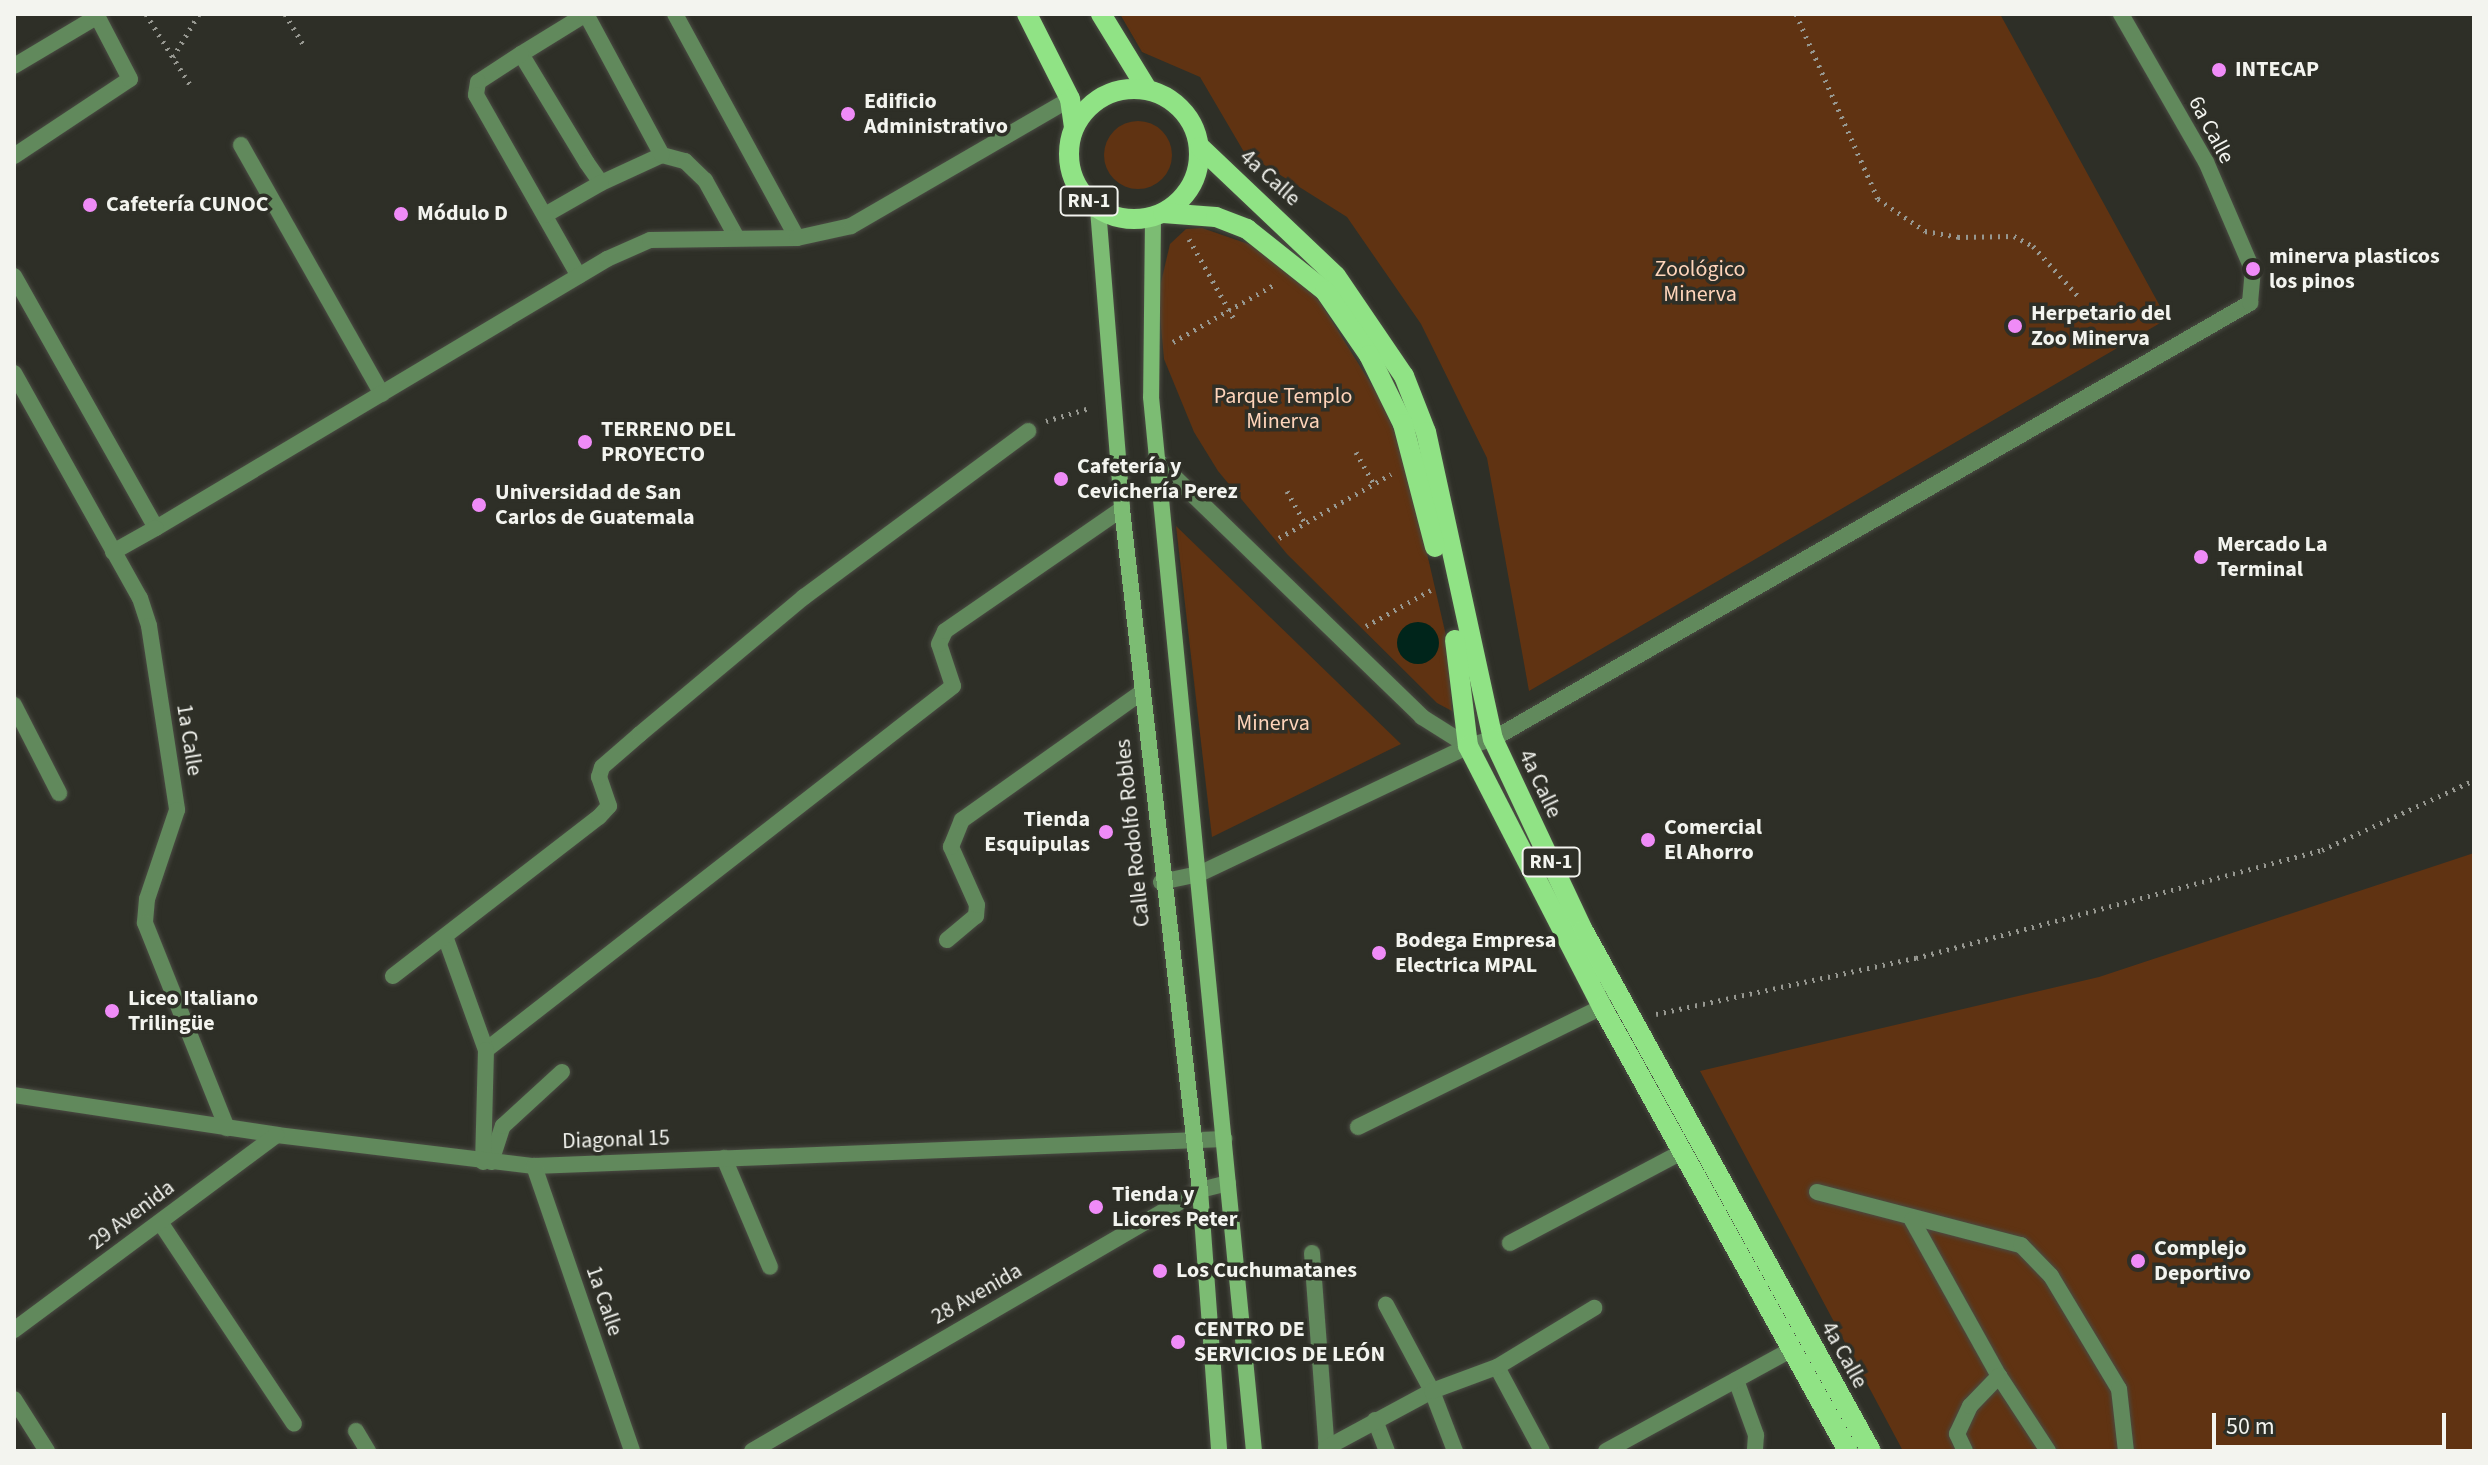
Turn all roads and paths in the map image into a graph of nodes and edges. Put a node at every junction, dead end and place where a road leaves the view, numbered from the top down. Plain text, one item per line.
1 (146, 14) edge
2 (199, 14) edge
3 (285, 14) edge
4 (586, 14) edge
5 (675, 14) edge
6 (1027, 14) edge
7 (1101, 14) edge
8 (1796, 14) edge
9 (2121, 14) edge
10 (97, 15) edge
11 (303, 44) dead end
12 (521, 54) junction
13 (173, 58) junction
14 (14, 66) edge
15 (192, 88) dead end
16 (1147, 89) junction
17 (1070, 99) junction
18 (1074, 127) junction
19 (241, 145) dead end
20 (1200, 147) junction
21 (14, 155) edge
22 (662, 155) junction
23 (601, 183) junction
24 (1098, 209) junction
25 (545, 215) junction
26 (1158, 215) junction
27 (1186, 235) dead end
28 (737, 238) junction
29 (797, 238) junction
30 (14, 276) edge
31 (579, 276) junction
32 (1286, 278) dead end
33 (2078, 296) dead end
34 (1229, 310) junction
35 (1233, 317) dead end
36 (1166, 346) dead end
37 (14, 373) edge
38 (382, 394) junction
39 (1117, 401) junction
40 (1028, 431) joint
41 (1356, 452) dead end
42 (1157, 460) junction
43 (1402, 468) dead end
44 (1374, 484) junction
45 (1287, 491) dead end
46 (1122, 509) junction
47 (1305, 523) junction
48 (156, 528) junction
49 (1279, 538) dead end
50 (113, 552) junction
51 (1431, 590) dead end
52 (1366, 626) dead end
53 (1142, 692) junction
54 (14, 705) edge
55 (1493, 739) junction
56 (1468, 746) junction
57 (2474, 780) edge
58 (59, 793) dead end
59 (1199, 874) junction
60 (1161, 882) junction
61 (446, 939) junction
62 (947, 940) dead end
63 (393, 976) dead end
64 (1602, 1007) junction
65 (1631, 1019) junction
66 (486, 1050) junction
67 (562, 1072) dead end
68 (14, 1095) edge
69 (1358, 1127) dead end
70 (227, 1128) junction
71 (277, 1135) junction
72 (1224, 1139) junction
73 (1192, 1140) junction
74 (1682, 1152) junction
75 (724, 1158) junction
76 (487, 1162) junction
77 (534, 1166) junction
78 (1228, 1183) junction
79 (1200, 1190) junction
80 (1817, 1192) dead end
81 (1912, 1220) junction
82 (160, 1222) junction
83 (1510, 1243) dead end
84 (1312, 1253) dead end
85 (770, 1267) dead end
86 (1386, 1305) dead end
87 (1594, 1308) dead end
88 (14, 1330) edge
89 (1792, 1349) junction
90 (1497, 1367) junction
91 (1999, 1376) junction
92 (1736, 1380) junction
93 (1432, 1391) junction
94 (14, 1399) edge
95 (1375, 1420) junction
96 (294, 1424) dead end
97 (356, 1431) dead end
98 (774, 1445) edge
99 (1326, 1449) edge
100 (47, 1451) edge
101 (368, 1451) edge
102 (632, 1451) edge
103 (752, 1451) edge
104 (1219, 1451) edge
105 (1254, 1451) edge
106 (1387, 1451) edge
107 (1455, 1451) edge
108 (1542, 1451) edge
109 (1606, 1451) edge
110 (1755, 1451) edge
111 (1848, 1451) edge
112 (1871, 1451) edge
113 (1965, 1451) edge
114 (2048, 1451) edge
115 (2126, 1451) edge

1 - 13 path
2 - 13 path
3 - 11 path
4 - 12 street
4 - 22 street
5 - 29 street
6 - 17 main road, RN-1
7 - 16 main road, RN-1
8 - 33 path
9 - 55 street, 6a Calle
10 - 14 street
10 - 21 street
12 - 23 street
12 - 25 street
13 - 15 path
16 - 18 main road
16 - 20 main road, RN-1
17 - 18 main road, RN-1
17 - 29 street
18 - 24 main road, RN-1
19 - 38 street
20 - 26 main road
20 - 55 main road, 4a Calle / RN-1
22 - 23 street
22 - 28 street
23 - 25 street
24 - 26 main road, RN-1
24 - 39 main road, Calle Rodolfo Robles
25 - 31 street
26 - 42 main road
26 - 56 main road, 4a Calle / RN-1
27 - 34 path
28 - 29 street
28 - 31 street
30 - 48 street
31 - 38 street
32 - 34 path
34 - 35 path
34 - 36 path
37 - 50 street, 1a Calle
38 - 48 street
39 - 40 path
39 - 46 main road, Calle Rodolfo Robles
40 - 61 street
41 - 44 path
42 - 56 street
42 - 59 main road
43 - 44 path
44 - 47 path
45 - 47 path
46 - 53 main road, Calle Rodolfo Robles
46 - 66 street
47 - 49 path
48 - 50 street
50 - 70 street, 1a Calle
51 - 52 path
53 - 60 main road, Calle Rodolfo Robles
53 - 62 street
54 - 58 street
55 - 56 street
55 - 65 main road, 4a Calle / RN-1
56 - 59 street
56 - 64 main road, 4a Calle / RN-1
57 - 65 path
59 - 60 street
59 - 72 main road
60 - 73 main road, Calle Rodolfo Robles
61 - 63 street
61 - 66 street
64 - 69 street
64 - 74 main road, 4a Calle / RN-1
65 - 112 main road, 4a Calle / RN-1
66 - 76 street
67 - 76 street
68 - 70 street, Diagonal 15
70 - 71 street, Diagonal 15
71 - 76 street, Diagonal 15
71 - 82 street, 29 Avenida
72 - 73 street, Diagonal 15
72 - 78 main road
73 - 75 street, Diagonal 15
73 - 79 main road, Calle Rodolfo Robles
74 - 83 street
74 - 89 main road, 4a Calle / RN-1
75 - 77 street, Diagonal 15
75 - 85 street
76 - 77 street, Diagonal 15
77 - 102 street, 1a Calle
78 - 79 street, 28 Avenida
78 - 105 main road
79 - 98 street, 28 Avenida
79 - 104 main road, Calle Rodolfo Robles
80 - 81 street
81 - 91 street
81 - 115 street
82 - 88 street, 29 Avenida
82 - 96 street
84 - 99 street
86 - 93 street
87 - 90 street
89 - 92 street
89 - 111 main road, 4a Calle / RN-1
90 - 93 street
90 - 108 street
91 - 113 street
91 - 114 street
92 - 109 street
92 - 110 street
93 - 95 street
93 - 107 street
94 - 100 street
95 - 99 street
95 - 106 street
97 - 101 street
98 - 103 street, 28 Avenida

